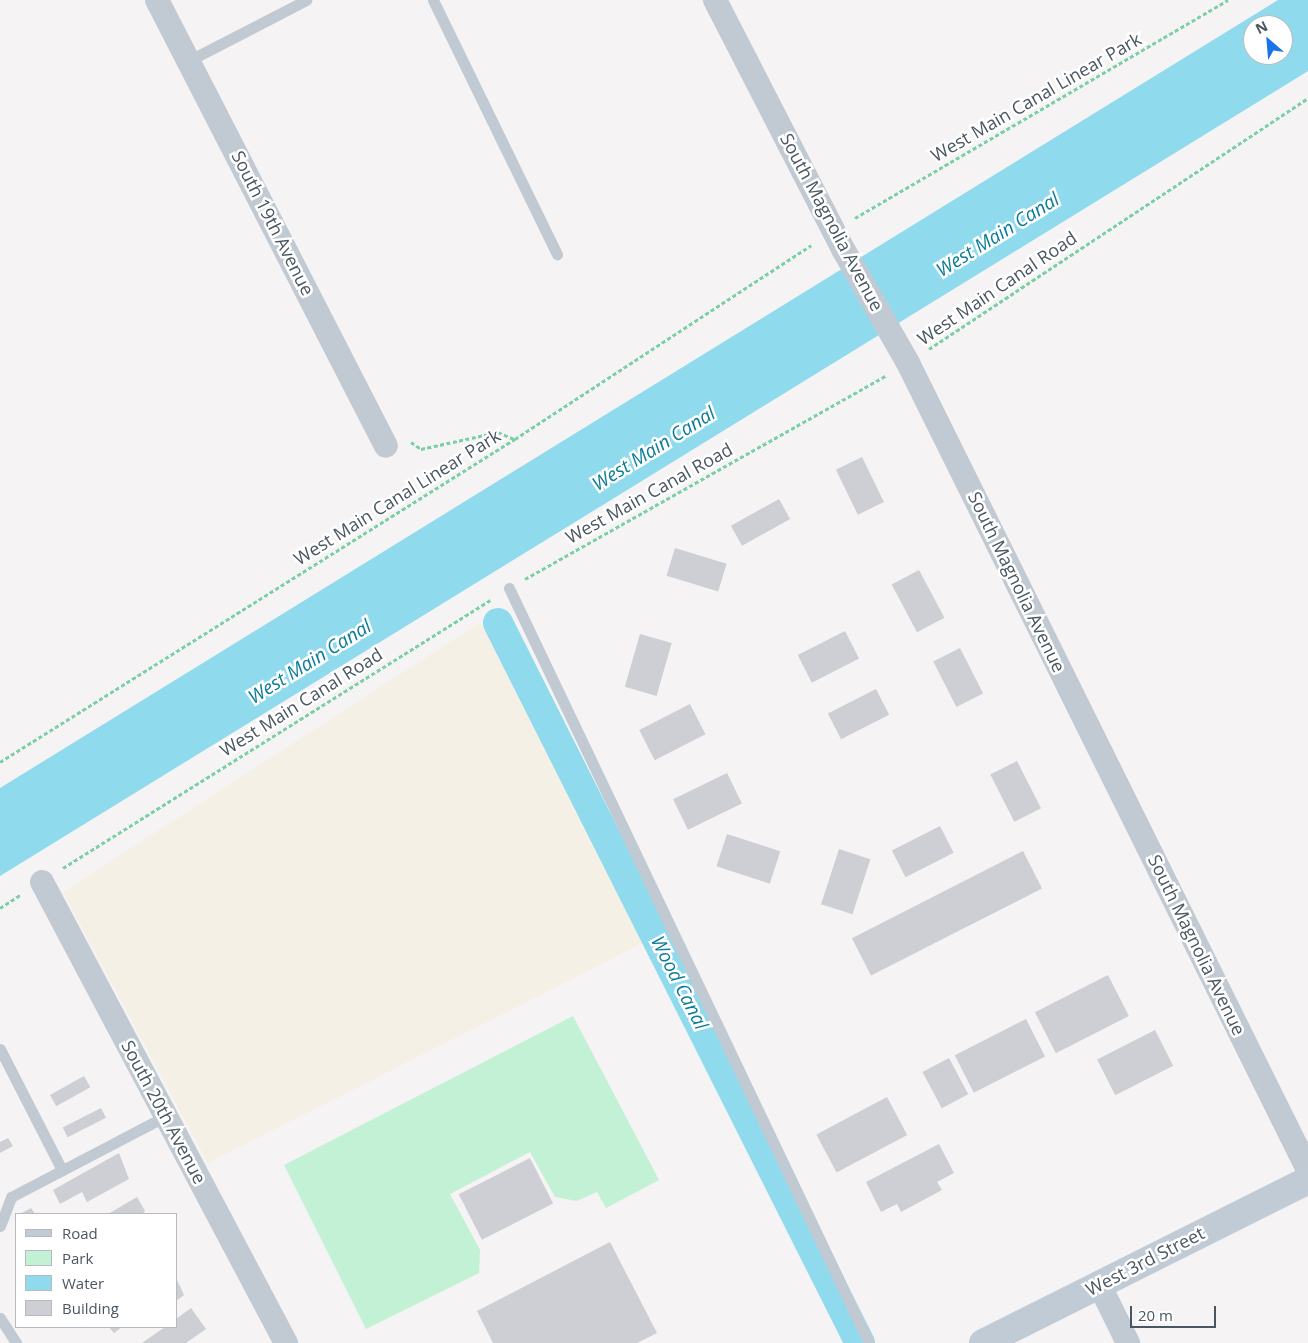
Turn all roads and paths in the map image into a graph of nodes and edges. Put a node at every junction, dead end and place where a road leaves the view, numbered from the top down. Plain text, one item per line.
1 (157, 0) edge
2 (306, 0) edge
3 (433, 0) edge
4 (715, 0) edge
5 (1228, 0) edge
6 (190, 60) junction
7 (1308, 98) edge
8 (858, 217) dead end
9 (804, 249) dead end
10 (558, 254) dead end
11 (908, 363) junction
12 (515, 439) junction
13 (397, 443) joint
14 (509, 588) junction
15 (0, 762) edge
16 (42, 882) junction
17 (0, 908) edge
18 (0, 1049) edge
19 (166, 1116) junction
20 (62, 1170) junction
21 (1308, 1170) edge
22 (1308, 1180) edge
23 (1, 1218) edge
24 (1099, 1284) junction
25 (0, 1318) edge
26 (16, 1343) edge
27 (286, 1343) edge
28 (869, 1343) edge
29 (983, 1343) edge
30 (1128, 1343) edge

1 - 6 street, South 19th Avenue
2 - 6 lane
3 - 10 lane
4 - 11 street, South Magnolia Avenue
5 - 8 path, West Main Canal Linear Park
6 - 13 street, South 19th Avenue
7 - 11 path, West Main Canal Road
9 - 12 path, West Main Canal Linear Park
11 - 14 path, West Main Canal Road
11 - 21 street, South Magnolia Avenue
12 - 13 path
12 - 15 path, West Main Canal Linear Park
14 - 16 path, West Main Canal Road
14 - 28 lane
16 - 17 path, West Main Canal Road
16 - 19 street, South 20th Avenue
18 - 20 lane
19 - 20 lane
19 - 27 street, South 20th Avenue
20 - 23 lane
22 - 24 street, West 3rd Street
24 - 29 street, West 3rd Street
24 - 30 street
25 - 26 lane

